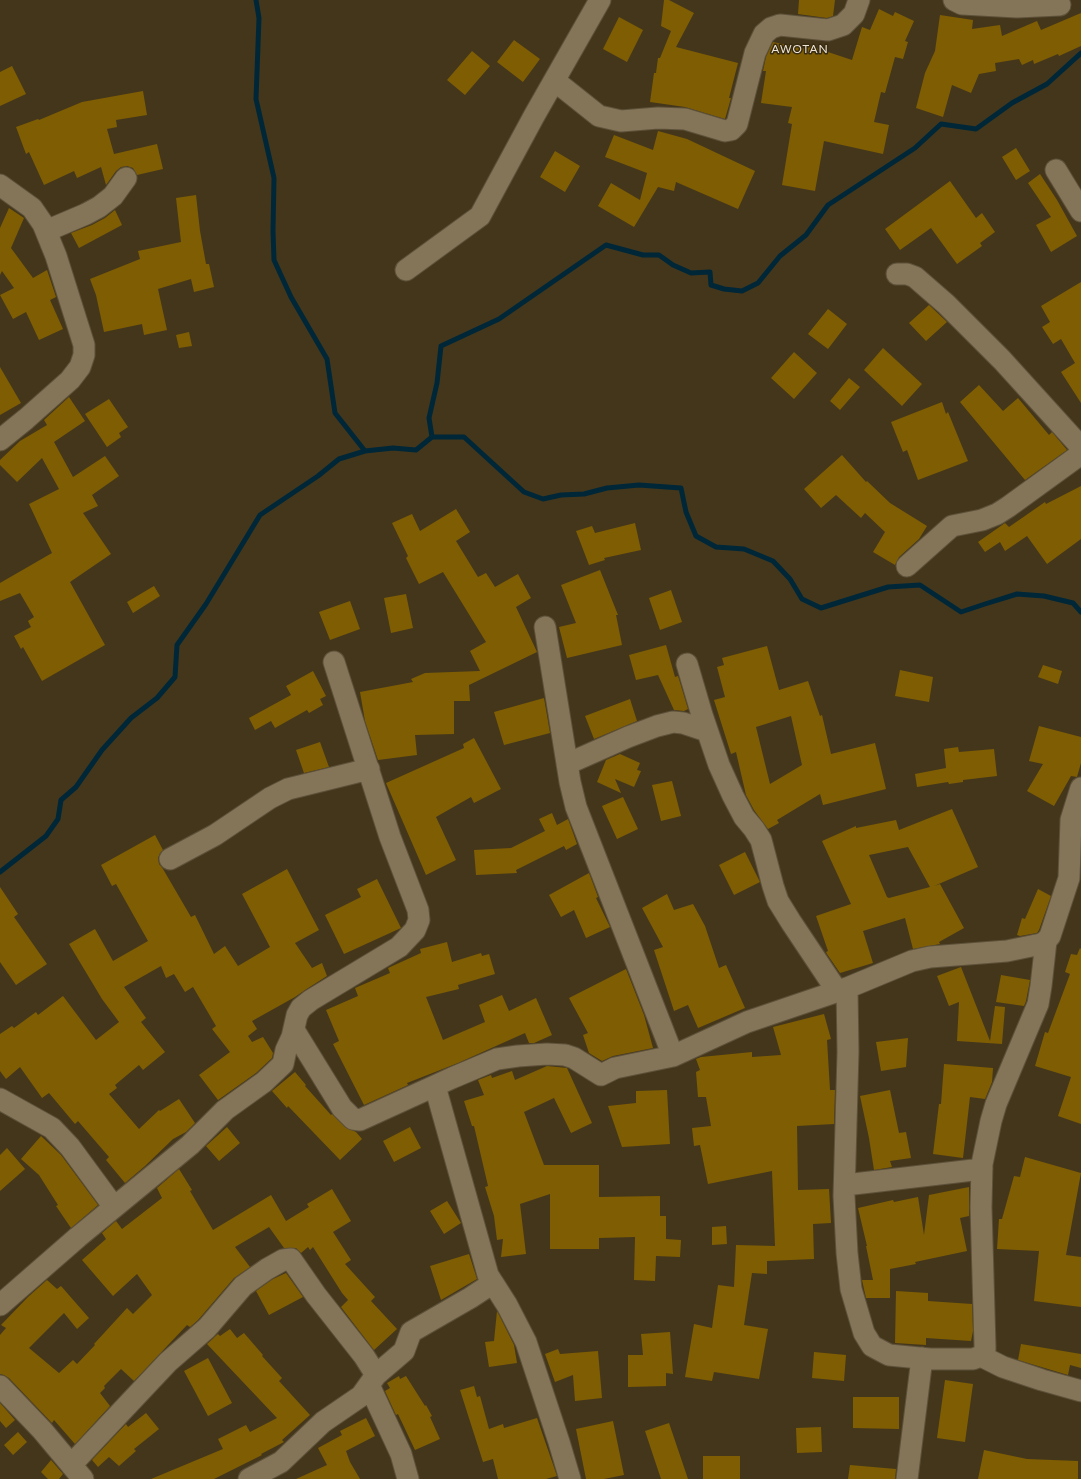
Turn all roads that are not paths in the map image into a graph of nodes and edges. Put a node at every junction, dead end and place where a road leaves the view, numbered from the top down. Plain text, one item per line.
1 (600, 0) edge
2 (859, 0) edge
3 (954, 0) edge
4 (1060, 4) dead end
5 (555, 81) junction
6 (1056, 170) dead end
7 (126, 178) dead end
8 (0, 186) edge
9 (1081, 211) edge
10 (46, 231) junction
11 (406, 270) dead end
12 (897, 274) dead end
13 (0, 440) edge
14 (1081, 447) edge
15 (1081, 454) edge
16 (907, 566) dead end
17 (545, 627) dead end
18 (334, 662) dead end
19 (687, 664) dead end
20 (707, 731) junction
21 (567, 764) junction
22 (368, 770) junction
23 (1081, 788) edge
24 (1076, 848) edge
25 (170, 859) dead end
26 (1046, 941) junction
27 (842, 990) junction
28 (294, 1030) junction
29 (673, 1056) junction
30 (435, 1086) junction
31 (0, 1099) edge
32 (982, 1169) junction
33 (845, 1185) junction
34 (114, 1206) junction
35 (493, 1283) junction
36 (0, 1305) edge
37 (981, 1356) junction
38 (922, 1358) junction
39 (372, 1380) junction
40 (0, 1386) edge
41 (1081, 1391) edge
42 (77, 1472) edge
43 (249, 1479) edge
44 (408, 1479) edge
45 (570, 1479) edge
46 (907, 1479) edge

1 - 5 street
2 - 5 street
3 - 4 street
5 - 11 street
6 - 9 street
7 - 10 street
8 - 10 street
10 - 13 street
12 - 14 street
15 - 16 street
17 - 21 street
18 - 22 street
19 - 20 street
20 - 21 street
20 - 27 street
21 - 29 street
22 - 25 street
22 - 28 street
23 - 24 street
24 - 26 street
26 - 27 street
26 - 32 street
27 - 29 street
27 - 33 street
28 - 30 street
28 - 34 street
29 - 30 street
30 - 35 street
31 - 34 street
32 - 33 street
32 - 37 street
33 - 38 street
34 - 36 street
35 - 39 street
35 - 45 street
37 - 38 street
37 - 41 street
38 - 46 street
39 - 42 street
39 - 43 street
39 - 44 street
40 - 42 street

